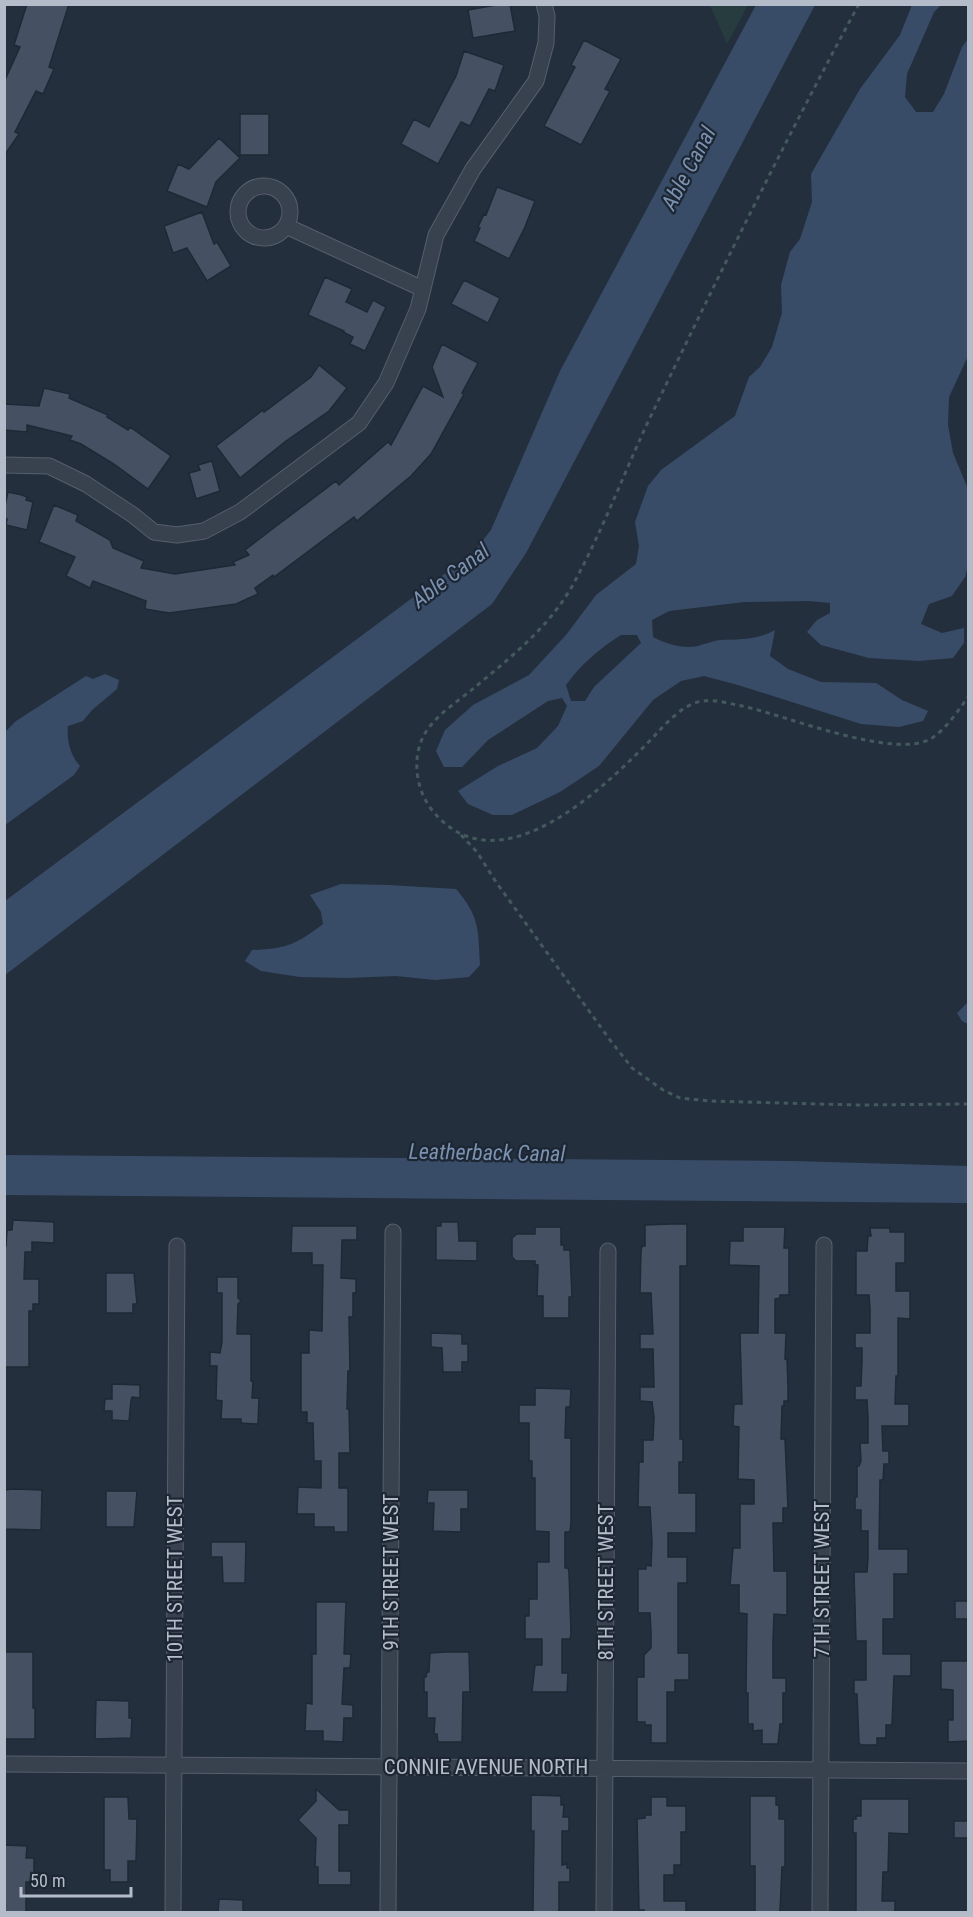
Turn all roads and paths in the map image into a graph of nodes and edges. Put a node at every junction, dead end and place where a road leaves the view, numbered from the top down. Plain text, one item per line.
1 (544, 4) edge
2 (859, 4) edge
3 (285, 226) dead end
4 (423, 289) junction
5 (4, 465) edge
6 (969, 698) edge
7 (459, 834) junction
8 (969, 1104) edge
9 (393, 1232) dead end
10 (824, 1245) dead end
11 (177, 1246) dead end
12 (608, 1251) dead end
13 (4, 1764) edge
14 (175, 1765) junction
15 (390, 1767) junction
16 (606, 1768) junction
17 (820, 1770) junction
18 (969, 1771) edge
19 (173, 1912) edge
20 (388, 1912) edge
21 (604, 1912) edge
22 (820, 1912) edge

1 - 4 street
2 - 7 path
3 - 4 street
4 - 5 street
6 - 7 path
7 - 8 path
9 - 15 street, 9TH STREET WEST
10 - 17 street, 7TH STREET WEST
11 - 14 street, 10TH STREET WEST
12 - 16 street, 8TH STREET WEST
13 - 14 street, CONNIE AVENUE NORTH
14 - 15 street, CONNIE AVENUE NORTH
14 - 19 street, 10TH STREET WEST
15 - 16 street, CONNIE AVENUE NORTH
15 - 20 street, 9TH STREET WEST
16 - 17 street, CONNIE AVENUE NORTH
16 - 21 street, 8TH STREET WEST
17 - 18 street, CONNIE AVENUE NORTH
17 - 22 street, 7TH STREET WEST

